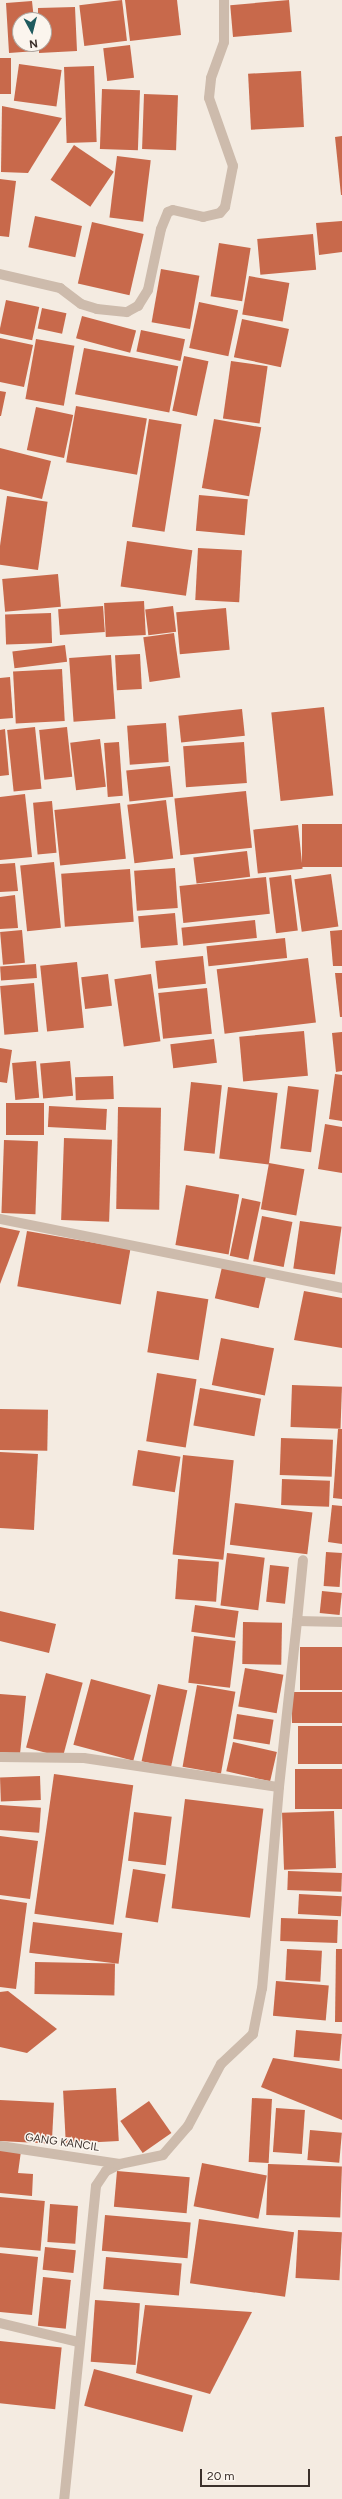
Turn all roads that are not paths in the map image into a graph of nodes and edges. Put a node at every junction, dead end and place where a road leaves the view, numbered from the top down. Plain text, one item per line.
1 (224, 0) edge
2 (0, 274) edge
3 (0, 1220) edge
4 (342, 1288) edge
5 (303, 1560) dead end
6 (297, 1621) junction
7 (342, 1622) edge
8 (0, 1757) edge
9 (279, 1787) junction
10 (0, 2146) edge
11 (120, 2164) junction
12 (0, 2323) edge
13 (78, 2342) junction
14 (64, 2499) edge

1 - 2 street
3 - 4 street
5 - 6 street
6 - 7 street
6 - 9 street
8 - 9 street
9 - 11 street
10 - 11 street, GANG KANCIL
11 - 13 street
12 - 13 street
13 - 14 street

